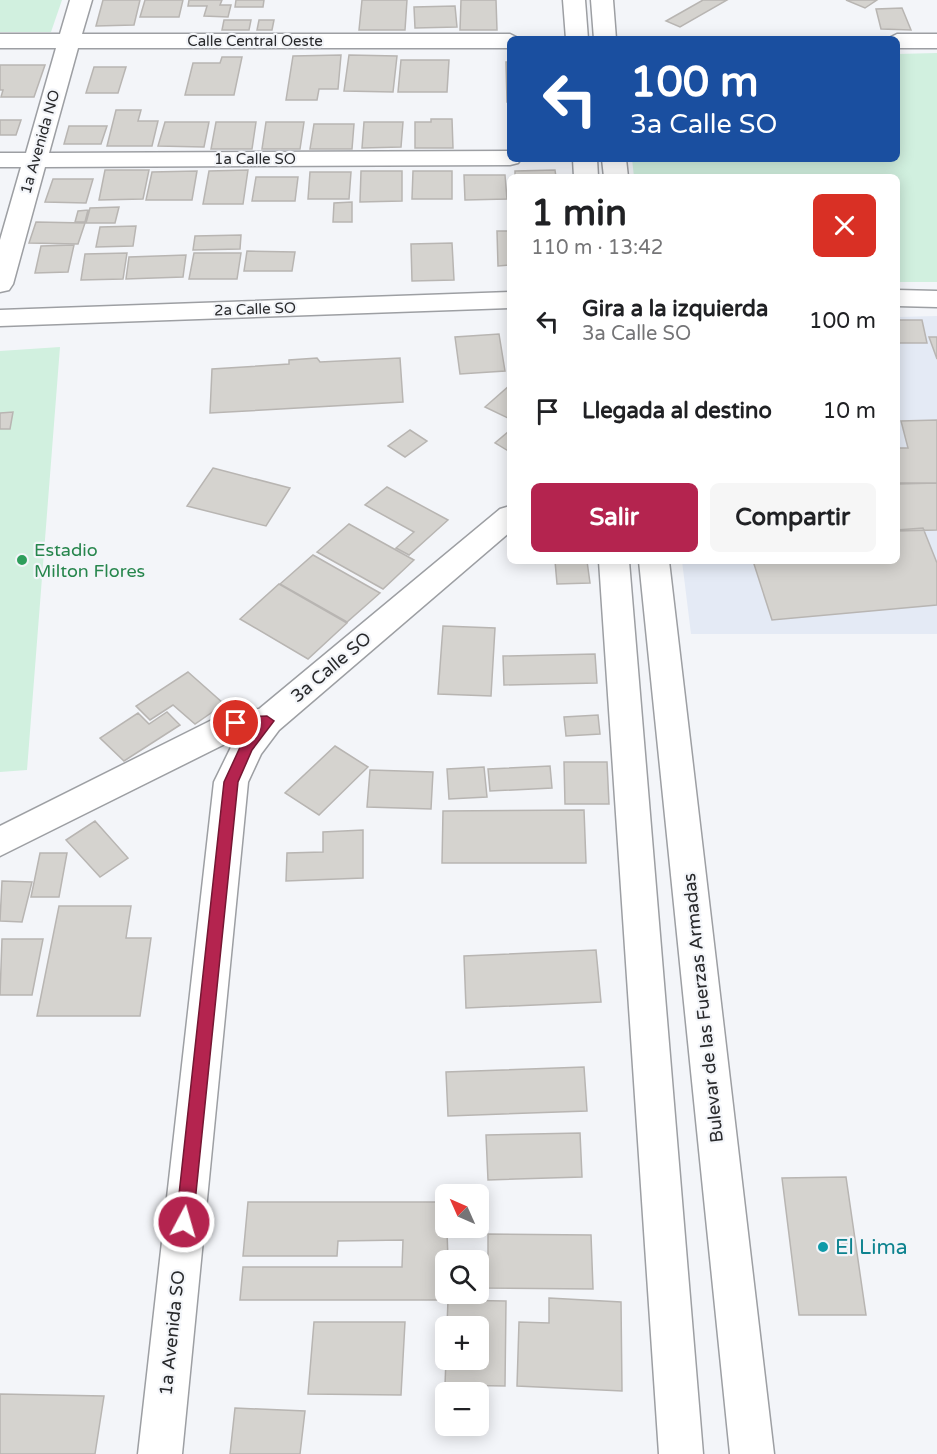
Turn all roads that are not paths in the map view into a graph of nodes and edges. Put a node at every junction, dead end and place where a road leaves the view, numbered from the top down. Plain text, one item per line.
1 (81, 0) edge
2 (574, 0) edge
3 (602, 0) edge
4 (577, 36) edge
5 (605, 36) edge
6 (0, 41) edge
7 (70, 41) junction
8 (507, 41) edge
9 (900, 41) edge
10 (937, 41) edge
11 (507, 158) edge
12 (34, 159) junction
13 (0, 160) edge
14 (0, 284) edge
15 (900, 298) edge
16 (937, 299) edge
17 (507, 300) edge
18 (0, 318) edge
19 (507, 519) edge
20 (614, 564) edge
21 (654, 564) edge
22 (267, 721) junction
23 (0, 842) edge
24 (160, 1454) edge
25 (681, 1454) edge
26 (752, 1454) edge

1 - 7 street, 1a Avenida NO
2 - 4 street
3 - 5 street
6 - 7 street, Calle Central Oeste
7 - 8 street, Calle Central Oeste
7 - 12 street, 1a Avenida NO
9 - 10 street
11 - 12 street, 1a Calle SO
12 - 13 street, 1a Calle SO
12 - 14 street, 1a Avenida NO
15 - 16 street
17 - 18 street, 2a Calle SO
19 - 22 street, 3a Calle SO
20 - 25 street
21 - 26 street, Bulevar de las Fuerzas Armadas
22 - 23 street
22 - 24 street, 1a Avenida SO

